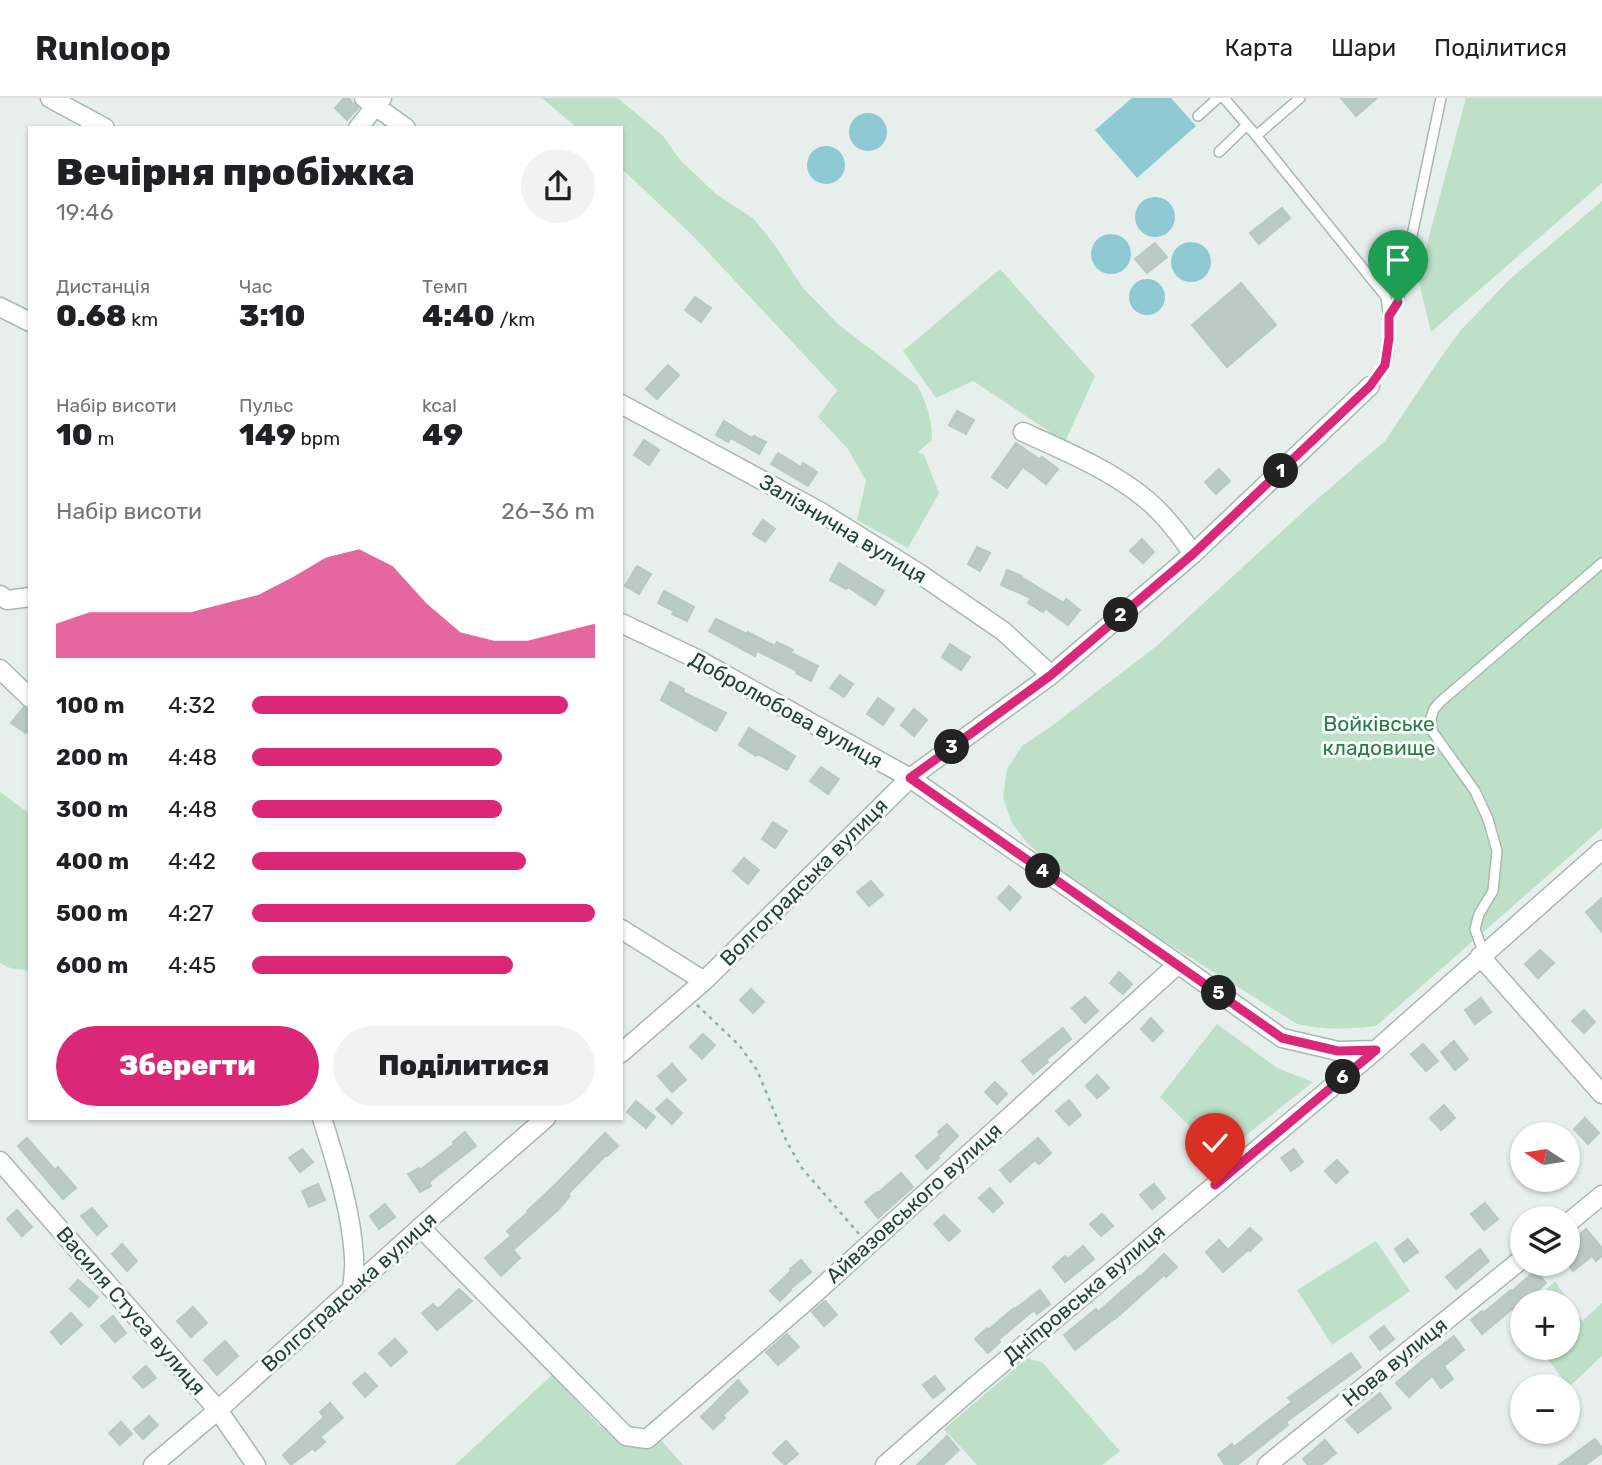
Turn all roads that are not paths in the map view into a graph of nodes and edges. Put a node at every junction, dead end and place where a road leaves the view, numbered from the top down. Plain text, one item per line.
1 (50, 98) edge
2 (1218, 98) edge
3 (1224, 98) edge
4 (1300, 98) edge
5 (1441, 98) edge
6 (374, 101) edge
7 (1198, 116) dead end
8 (1247, 125) junction
9 (101, 126) edge
10 (359, 126) edge
11 (404, 126) edge
12 (1256, 136) junction
13 (1219, 152) dead end
14 (0, 307) edge
15 (1389, 316) junction
16 (28, 321) edge
17 (1370, 386) joint
18 (623, 405) edge
19 (1023, 432) dead end
20 (1193, 554) junction
21 (1602, 563) edge
22 (0, 595) edge
23 (28, 597) edge
24 (623, 624) edge
25 (0, 669) edge
26 (1051, 675) junction
27 (28, 696) edge
28 (910, 778) junction
29 (1602, 850) edge
30 (623, 930) edge
31 (1480, 956) junction
32 (1178, 964) junction
33 (704, 981) junction
34 (1376, 1050) junction
35 (623, 1051) edge
36 (1602, 1094) edge
37 (323, 1120) edge
38 (544, 1120) edge
39 (0, 1161) edge
40 (1602, 1195) edge
41 (1580, 1213) edge
42 (420, 1227) junction
43 (1510, 1269) edge
44 (352, 1289) junction
45 (218, 1410) junction
46 (153, 1465) edge
47 (256, 1465) edge
48 (885, 1465) edge
49 (1267, 1465) edge

1 - 9 street
2 - 7 lane
3 - 8 lane
4 - 12 lane
5 - 15 lane
6 - 10 street
6 - 11 street
8 - 12 lane
8 - 13 lane
12 - 15 lane
14 - 16 street
15 - 17 lane
17 - 20 street, Волгоградська вулиця
18 - 26 street, Залізнична вулиця
19 - 20 street
20 - 26 street, Волгоградська вулиця
21 - 31 lane
22 - 23 street
24 - 28 street, Добролюбова вулиця
25 - 27 street
26 - 28 street, Волгоградська вулиця
28 - 32 street, Добролюбова вулиця
28 - 33 street, Волгоградська вулиця
29 - 31 street, Дніпровська вулиця
30 - 33 street
31 - 34 street, Дніпровська вулиця
31 - 36 street
32 - 34 street, Добролюбова вулиця
32 - 42 street, Айвазовського вулиця
33 - 35 street, Волгоградська вулиця
34 - 48 street, Дніпровська вулиця
37 - 44 street
38 - 42 street, Волгоградська вулиця
39 - 45 street, Василя Стуса вулиця
40 - 41 street
42 - 44 street, Волгоградська вулиця
43 - 49 street, Нова вулиця
44 - 45 street, Волгоградська вулиця
45 - 46 street, Волгоградська вулиця
45 - 47 street, Василя Стуса вулиця

